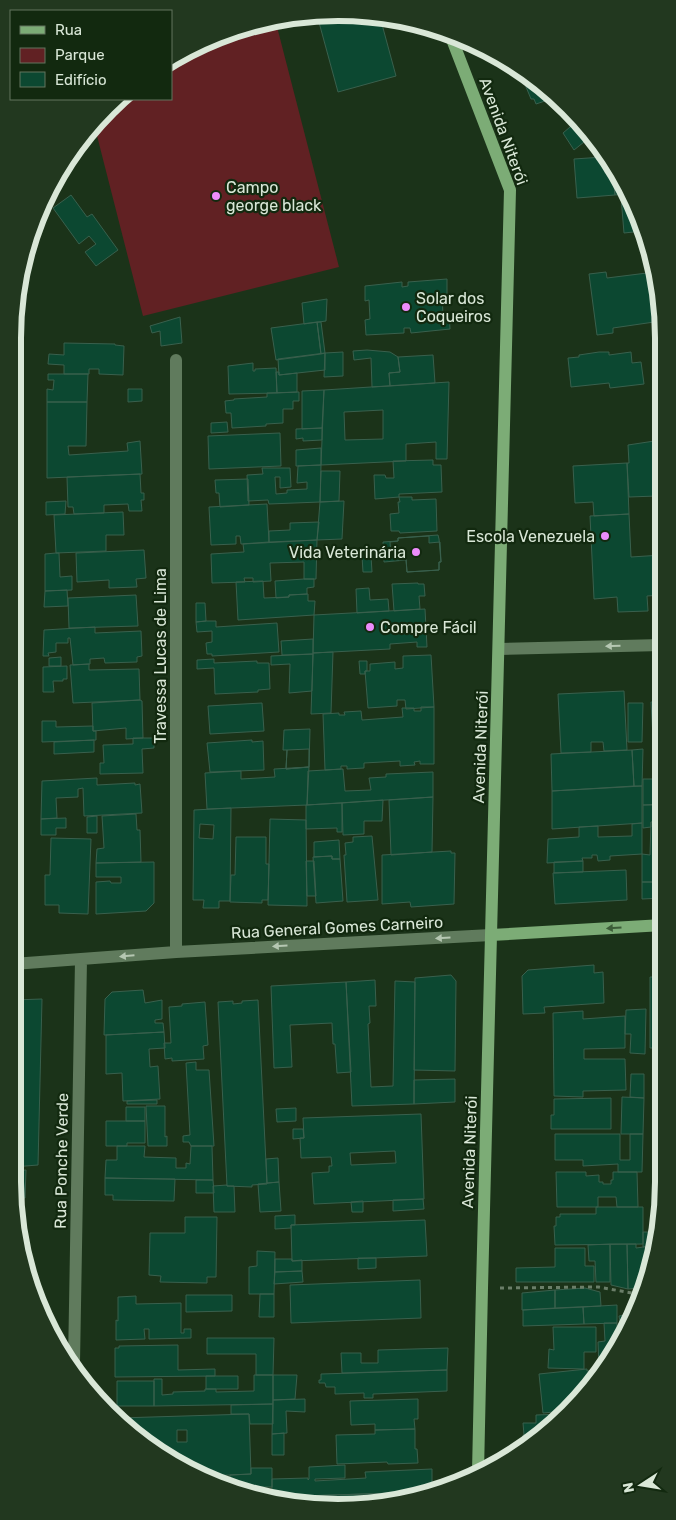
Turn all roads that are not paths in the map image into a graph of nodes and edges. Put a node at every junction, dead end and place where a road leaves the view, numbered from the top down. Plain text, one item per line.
1 (453, 43) edge
2 (176, 360) dead end
3 (655, 645) edge
4 (499, 649) junction
5 (655, 925) edge
6 (492, 935) junction
7 (176, 952) junction
8 (81, 960) junction
9 (21, 963) edge
10 (74, 1357) edge
11 (478, 1466) edge

1 - 4 main road, Avenida Niterói
2 - 7 street, Travessa Lucas de Lima
3 -> 4 street
4 - 6 main road, Avenida Niterói
5 -> 6 main road, Rua General Gomes Carneiro
6 -> 7 street, Rua General Gomes Carneiro
6 - 11 main road, Avenida Niterói
7 -> 8 street, Rua General Gomes Carneiro
8 - 9 street, Rua General Gomes Carneiro
8 - 10 street, Rua Ponche Verde

